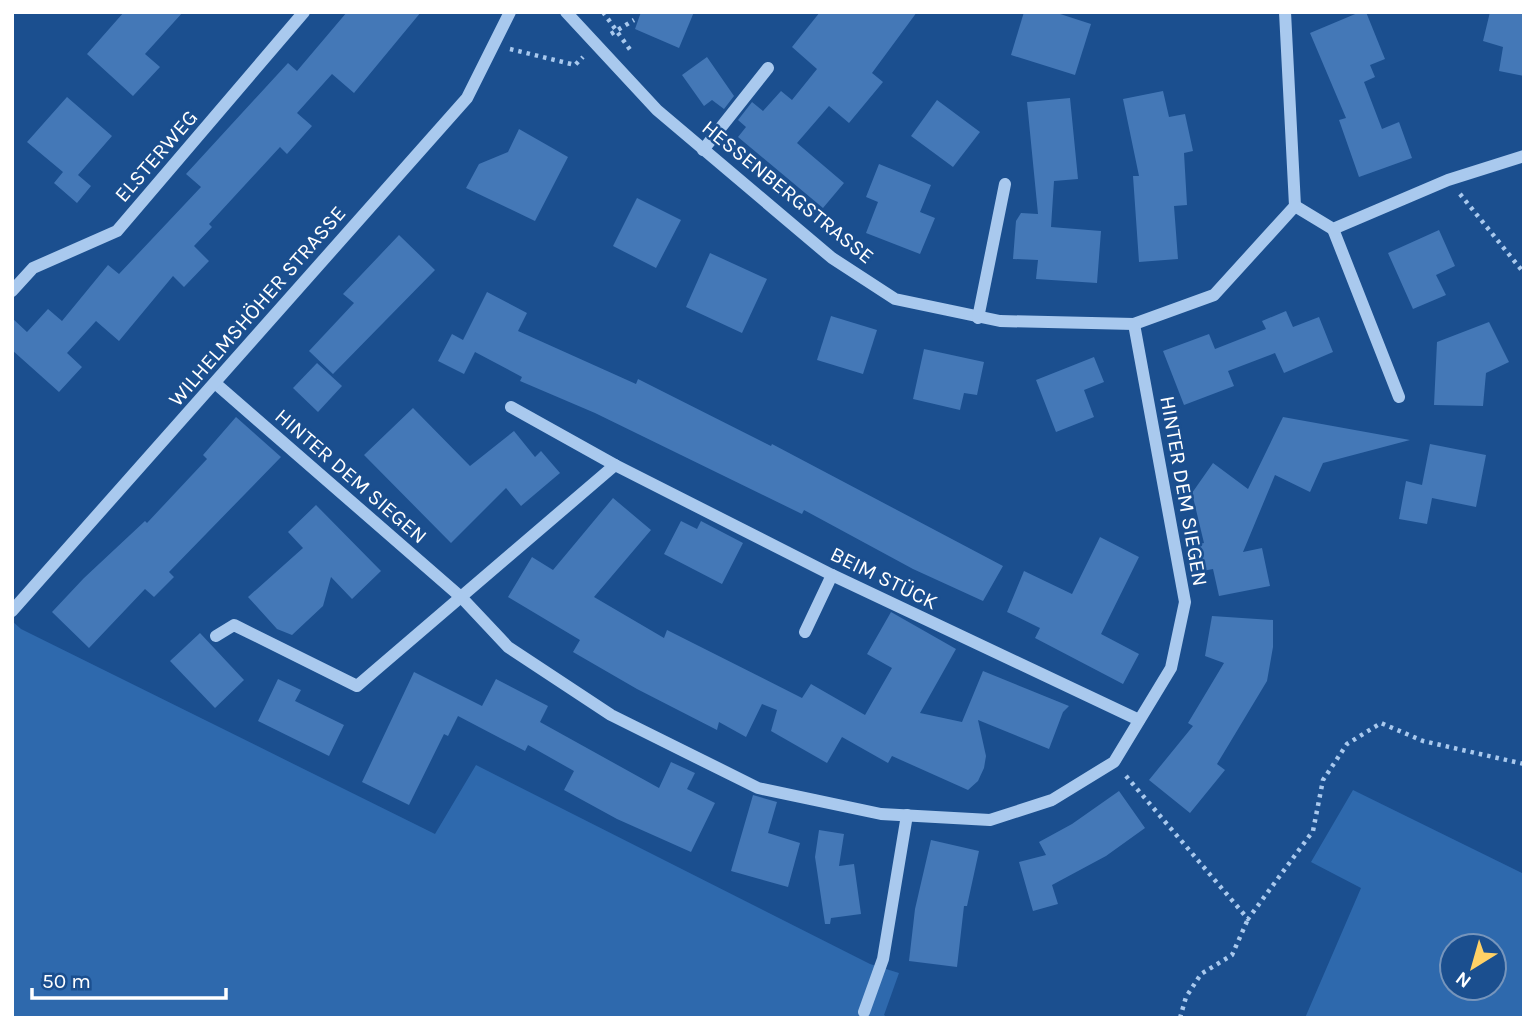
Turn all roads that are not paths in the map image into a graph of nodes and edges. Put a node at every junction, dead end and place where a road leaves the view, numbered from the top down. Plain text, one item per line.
1 (304, 12) edge
2 (510, 12) edge
3 (566, 12) edge
4 (1285, 12) edge
5 (768, 68) dead end
6 (703, 150) junction
7 (1524, 156) edge
8 (1005, 184) dead end
9 (1295, 206) junction
10 (1333, 229) junction
11 (12, 291) edge
12 (978, 318) junction
13 (1134, 324) junction
14 (215, 383) junction
15 (1399, 397) dead end
16 (511, 407) dead end
17 (615, 465) junction
18 (832, 575) junction
19 (462, 598) junction
20 (12, 611) edge
21 (805, 632) dead end
22 (216, 636) dead end
23 (1139, 720) junction
24 (908, 815) junction
25 (864, 1012) dead end

1 - 11 street, ELSTERWEG
2 - 14 street, WILHELMSHÖHER STRASSE
3 - 6 street, HESSENBERGSTRASSE
4 - 9 street
5 - 6 street
6 - 12 street, HESSENBERGSTRASSE
7 - 10 street
8 - 12 street
9 - 10 street
9 - 13 street, HESSENBERGSTRASSE
10 - 15 street
12 - 13 street, HESSENBERGSTRASSE
13 - 23 street, HINTER DEM SIEGEN
14 - 19 street, HINTER DEM SIEGEN
14 - 20 street, WILHELMSHÖHER STRASSE
16 - 17 street, BEIM STÜCK
17 - 18 street, BEIM STÜCK
17 - 19 street
18 - 21 street
18 - 23 street, BEIM STÜCK
19 - 22 street
19 - 24 street, HINTER DEM SIEGEN
23 - 24 street, HINTER DEM SIEGEN
24 - 25 street

